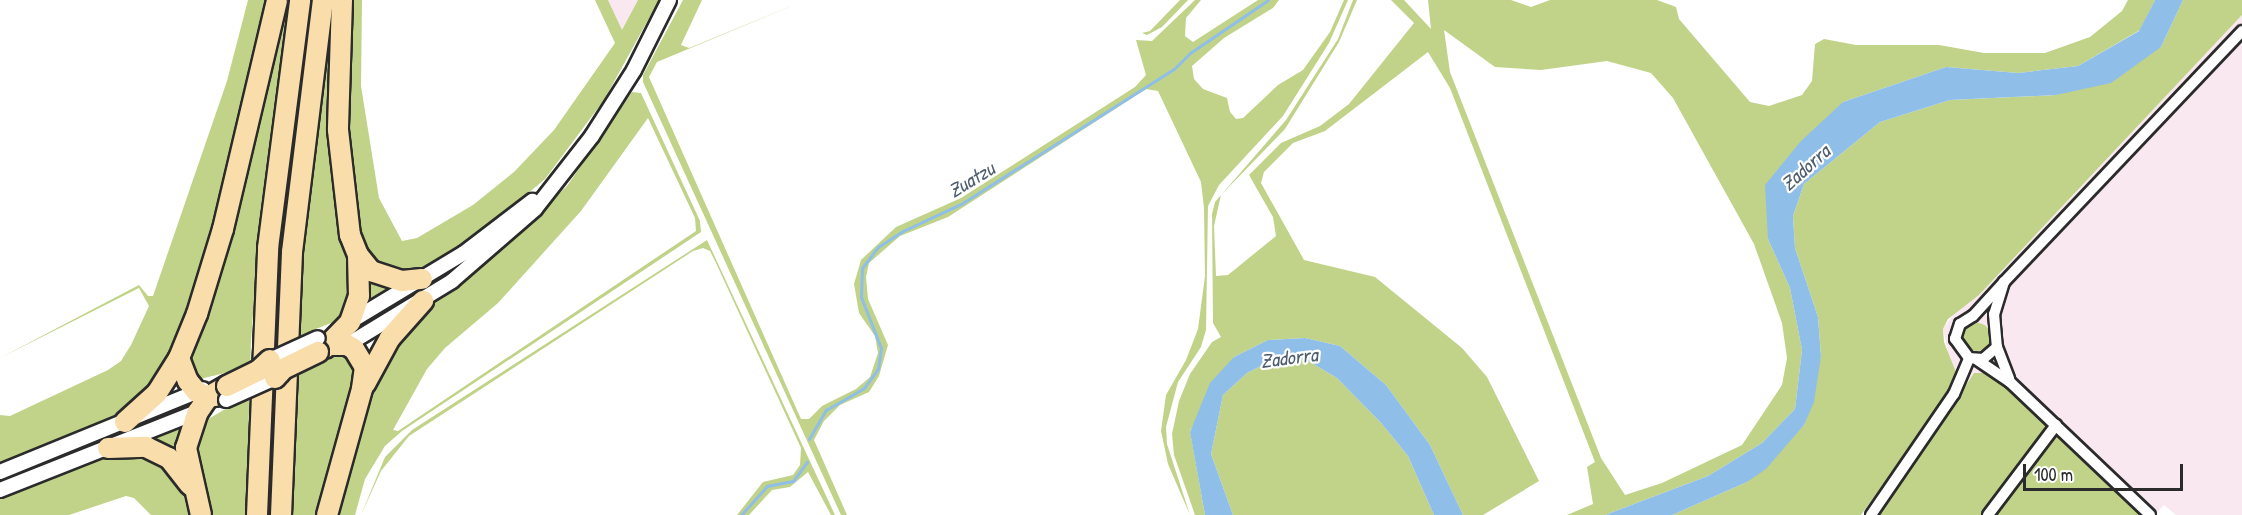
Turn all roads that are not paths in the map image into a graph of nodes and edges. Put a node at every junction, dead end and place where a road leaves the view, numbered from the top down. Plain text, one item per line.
1 (277, 0) edge
2 (300, 0) edge
3 (323, 0) edge
4 (342, 0) edge
5 (669, 0) edge
6 (2242, 31) edge
7 (592, 136) junction
8 (358, 255) junction
9 (422, 279) junction
10 (2004, 282) junction
11 (423, 301) junction
12 (1973, 316) junction
13 (350, 322) junction
14 (1996, 326) junction
15 (1998, 346) junction
16 (326, 347) junction
17 (179, 358) junction
18 (1972, 359) junction
19 (2010, 382) junction
20 (362, 389) junction
21 (216, 394) junction
22 (124, 422) junction
23 (2056, 425) junction
24 (108, 448) junction
25 (0, 472) edge
26 (0, 490) edge
27 (195, 492) junction
28 (201, 515) edge
29 (257, 515) edge
30 (281, 515) edge
31 (327, 515) edge
32 (1871, 515) edge
33 (1988, 515) edge
34 (2150, 515) edge

1 - 17 highway
2 - 29 highway
3 - 30 highway
4 - 8 highway
5 - 7 street
6 - 10 street
7 - 9 street
7 - 11 street
8 - 9 highway
8 - 13 highway
9 - 13 street
10 - 12 street
10 - 14 street
11 - 16 street
11 - 20 highway
12 - 14 street
12 - 18 street
13 - 16 highway
14 - 15 street
15 - 18 street
15 - 19 street
16 - 20 highway
16 - 21 highway, bridge
17 - 21 highway
17 - 22 highway
18 - 19 street
18 - 32 street
19 - 23 street
20 - 31 highway
21 - 22 street
21 - 24 street
21 - 27 highway
22 - 25 street
23 - 33 street
23 - 34 street
24 - 26 street
24 - 27 highway
27 - 28 highway

